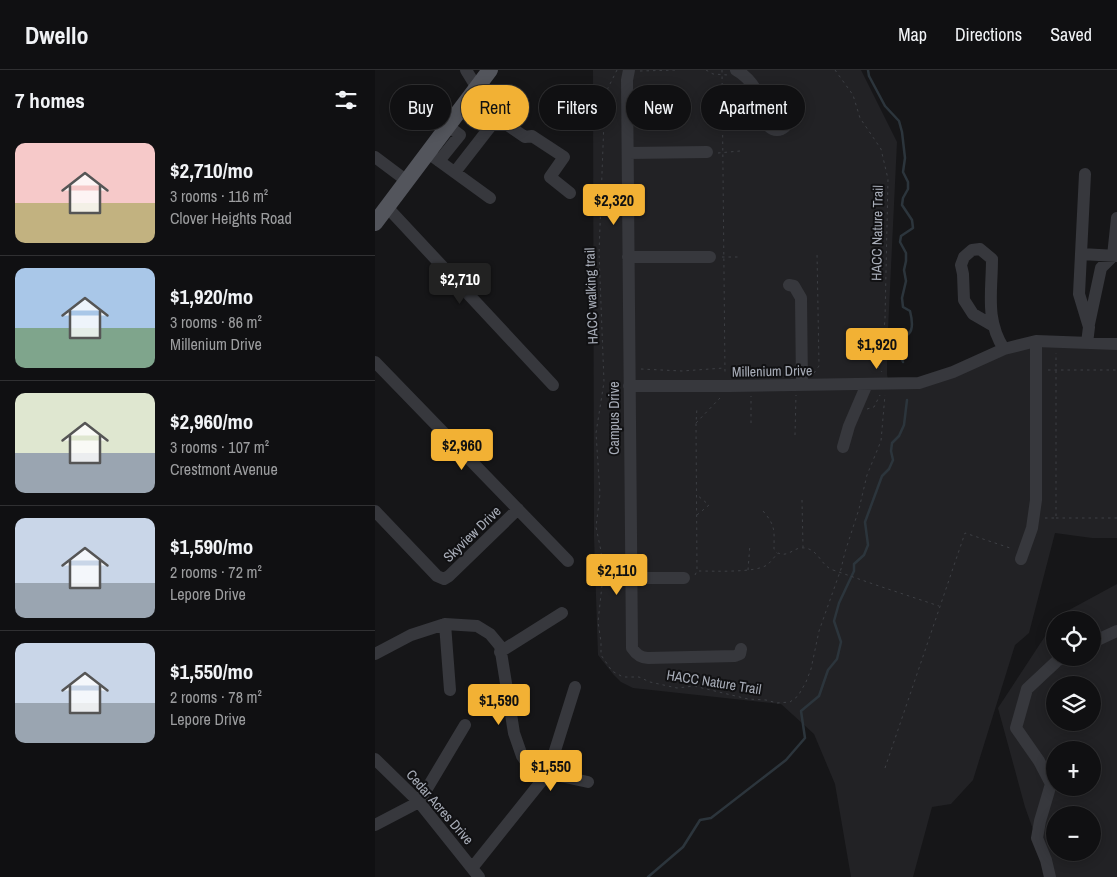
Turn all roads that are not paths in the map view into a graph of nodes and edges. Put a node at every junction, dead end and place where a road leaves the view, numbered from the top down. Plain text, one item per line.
1 (466, 70) edge
2 (490, 70) edge
3 (629, 70) edge
4 (736, 70) edge
5 (472, 85) edge
6 (479, 85) edge
7 (754, 85) edge
8 (461, 108) edge
9 (488, 130) edge
10 (514, 130) edge
11 (707, 152) dead end
12 (628, 153) junction
13 (375, 157) edge
14 (434, 157) junction
15 (455, 172) junction
16 (1085, 174) dead end
17 (407, 181) junction
18 (570, 193) dead end
19 (490, 198) dead end
20 (387, 207) junction
21 (1117, 218) edge
22 (375, 223) edge
23 (1081, 254) junction
24 (1115, 256) edge
25 (628, 257) junction
26 (710, 257) dead end
27 (789, 285) dead end
28 (992, 325) junction
29 (1089, 327) junction
30 (1036, 342) junction
31 (1087, 343) junction
32 (1117, 344) edge
33 (1004, 348) junction
34 (375, 362) edge
35 (804, 381) junction
36 (867, 384) junction
37 (553, 385) dead end
38 (629, 386) junction
39 (843, 447) dead end
40 (519, 509) junction
41 (375, 511) edge
42 (1022, 556) road end
43 (568, 560) dead end
44 (631, 578) junction
45 (688, 578) road end
46 (562, 612) dead end
47 (445, 624) junction
48 (1117, 630) edge
49 (1101, 638) edge
50 (741, 649) dead end
51 (500, 652) junction
52 (375, 654) edge
53 (1052, 666) edge
54 (575, 687) dead end
55 (450, 690) dead end
56 (465, 724) dead end
57 (375, 760) edge
58 (548, 773) junction
59 (588, 782) dead end
60 (419, 802) junction
61 (375, 826) edge
62 (476, 872) edge
63 (1050, 877) edge

1 - 5 street
2 - 6 main road
3 - 12 street, Campus Drive
4 - 7 street
8 - 14 main road
9 - 15 street
10 - 18 street
11 - 12 street
12 - 25 street, Campus Drive
13 - 17 street
14 - 15 street
14 - 17 main road
15 - 19 street
16 - 23 street
17 - 20 main road
20 - 22 main road
20 - 37 street
21 - 24 street
23 - 24 street
23 - 29 street
24 - 29 street
25 - 26 street
25 - 38 street, Campus Drive
27 - 35 street
28 - 28 street
28 - 33 street
29 - 31 street
30 - 31 street, Millenium Drive
30 - 33 street, Millenium Drive
30 - 42 street
31 - 32 street, Millenium Drive
33 - 36 street, Millenium Drive
34 - 40 street
35 - 36 street, Millenium Drive
35 - 38 street, Millenium Drive
36 - 39 street
38 - 44 street, Campus Drive
40 - 41 street, Skyview Drive
40 - 43 street
44 - 45 street
44 - 50 street, Campus Drive
46 - 51 street
47 - 51 street
47 - 52 street
47 - 55 street
48 - 49 street
51 - 58 street
53 - 63 street
54 - 58 street
56 - 60 street
57 - 60 street, Cedar Acres Drive
58 - 59 street
58 - 62 street
60 - 61 street
60 - 62 street, Cedar Acres Drive

